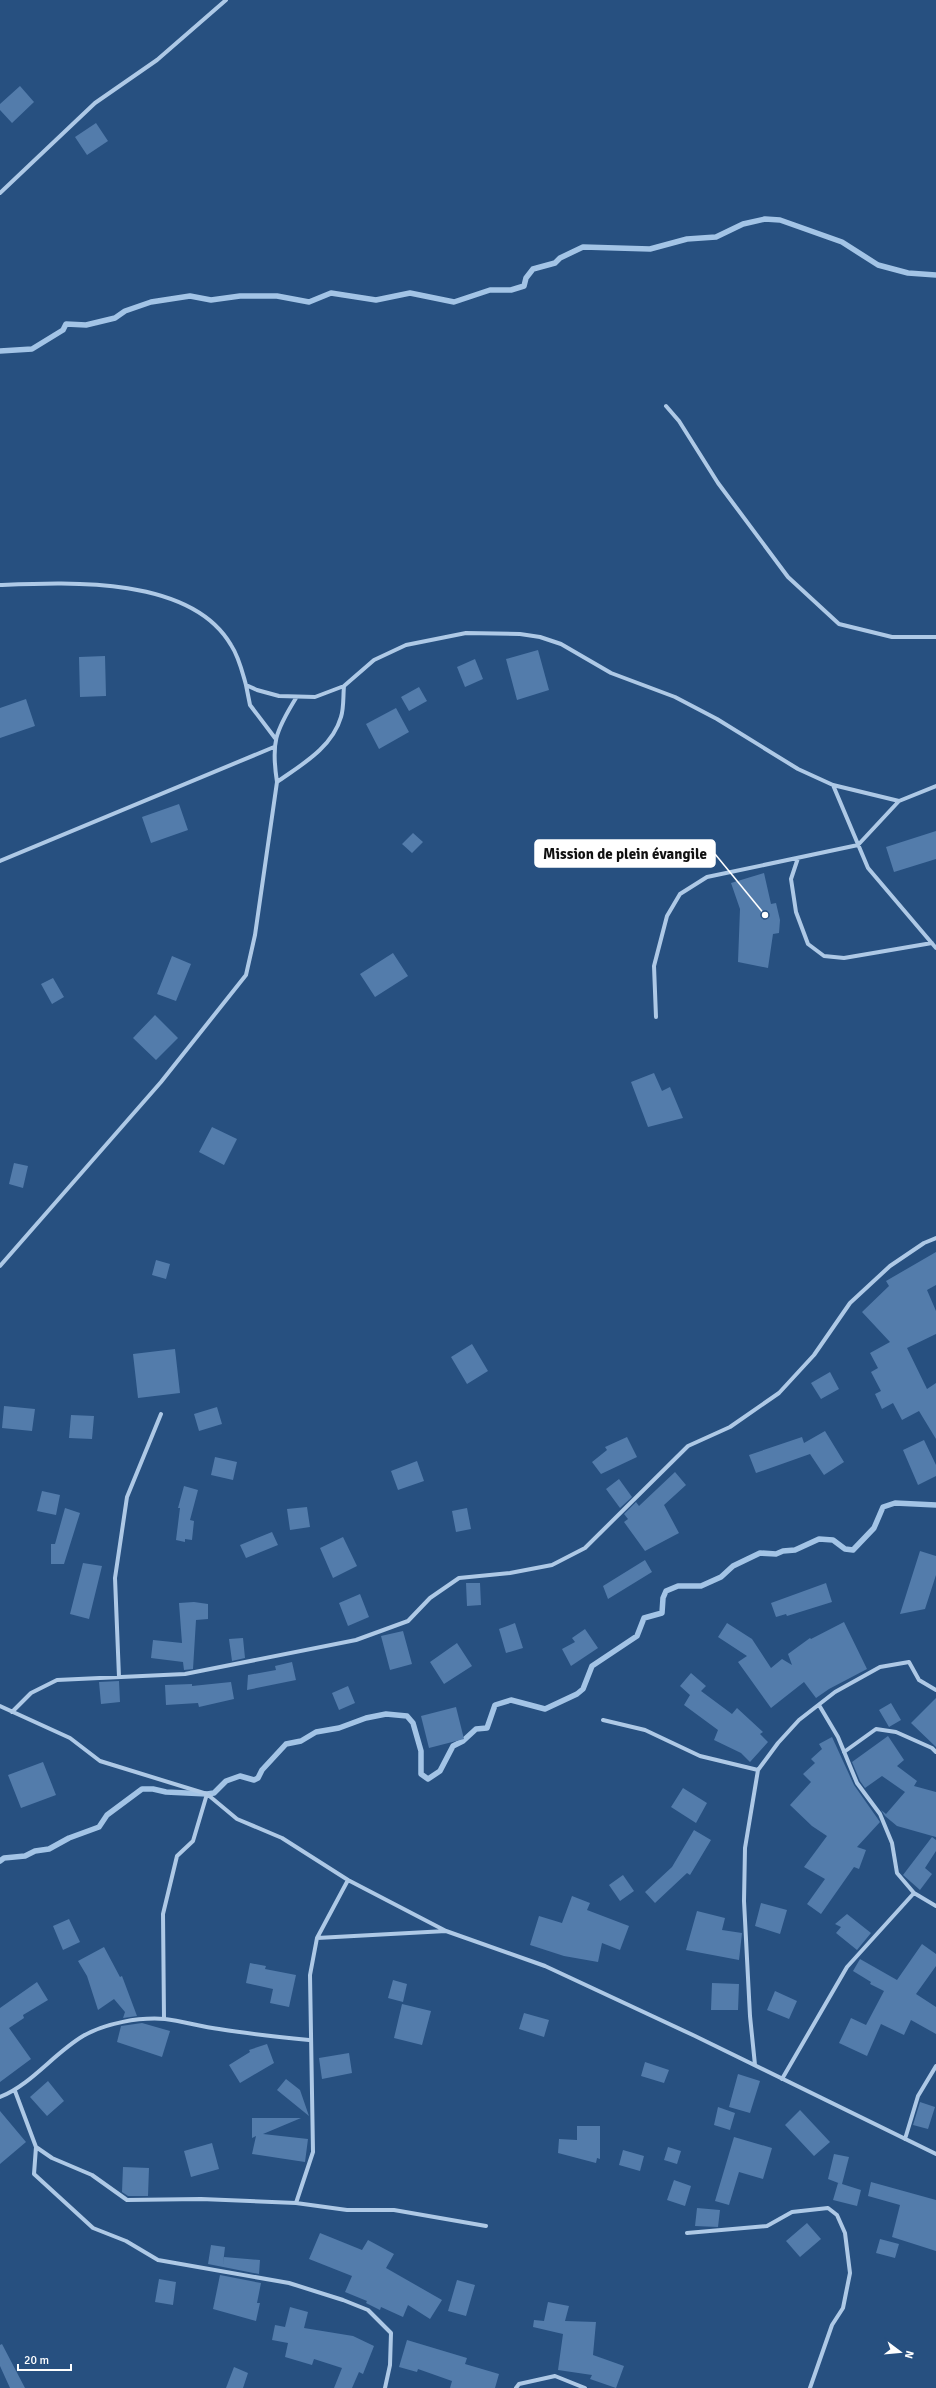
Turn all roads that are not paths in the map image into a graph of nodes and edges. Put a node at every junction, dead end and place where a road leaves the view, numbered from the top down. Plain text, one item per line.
1 (226, 0) edge
2 (0, 193) edge
3 (666, 406) dead end
4 (0, 585) edge
5 (936, 637) edge
6 (246, 685) junction
7 (344, 686) junction
8 (296, 698) junction
9 (275, 738) junction
10 (274, 747) junction
11 (277, 782) junction
12 (833, 785) junction
13 (936, 786) edge
14 (899, 802) junction
15 (858, 845) junction
16 (798, 858) junction
17 (0, 861) edge
18 (932, 943) junction
19 (936, 948) edge
20 (656, 1017) dead end
21 (936, 1238) edge
22 (0, 1266) edge
23 (161, 1414) dead end
24 (119, 1677) junction
25 (936, 1690) edge
26 (819, 1705) junction
27 (0, 1706) edge
28 (12, 1712) junction
29 (603, 1720) dead end
30 (936, 1744) edge
31 (932, 1748) junction
32 (844, 1752) junction
33 (936, 1752) edge
34 (758, 1770) junction
35 (207, 1794) junction
36 (348, 1880) junction
37 (914, 1893) junction
38 (936, 1906) edge
39 (446, 1931) junction
40 (317, 1938) junction
41 (164, 2019) junction
42 (309, 2040) junction
43 (754, 2065) junction
44 (936, 2066) edge
45 (782, 2079) junction
46 (15, 2091) junction
47 (0, 2097) edge
48 (905, 2139) junction
49 (36, 2147) junction
50 (936, 2154) edge
51 (296, 2203) junction
52 (486, 2226) dead end
53 (687, 2233) dead end
54 (385, 2388) edge
55 (516, 2388) edge
56 (585, 2388) edge
57 (810, 2388) edge

1 - 2 street
3 - 5 street
4 - 6 street
6 - 8 street
6 - 9 street
7 - 8 street
7 - 11 street
7 - 12 street
8 - 9 street
9 - 10 street
10 - 11 street
10 - 17 street
11 - 22 street
12 - 14 street
12 - 15 street
13 - 14 street
14 - 15 street
15 - 16 street
15 - 18 street
16 - 18 street
16 - 20 street
18 - 19 street
21 - 24 street
23 - 24 street
24 - 28 street
25 - 26 street
26 - 32 street
26 - 34 street
27 - 28 street
28 - 35 street
29 - 34 street
30 - 31 street
31 - 32 street
31 - 33 street
32 - 37 street
34 - 43 street
35 - 36 street
35 - 41 street
36 - 39 street
36 - 40 street
37 - 38 street
37 - 45 street
39 - 40 street
39 - 43 street
40 - 42 street
41 - 42 street
41 - 46 street
42 - 51 street
43 - 45 street
44 - 48 street
45 - 48 street
46 - 47 street
46 - 49 street
48 - 50 street
49 - 51 street
49 - 54 street
51 - 52 street
53 - 57 street
55 - 56 street

